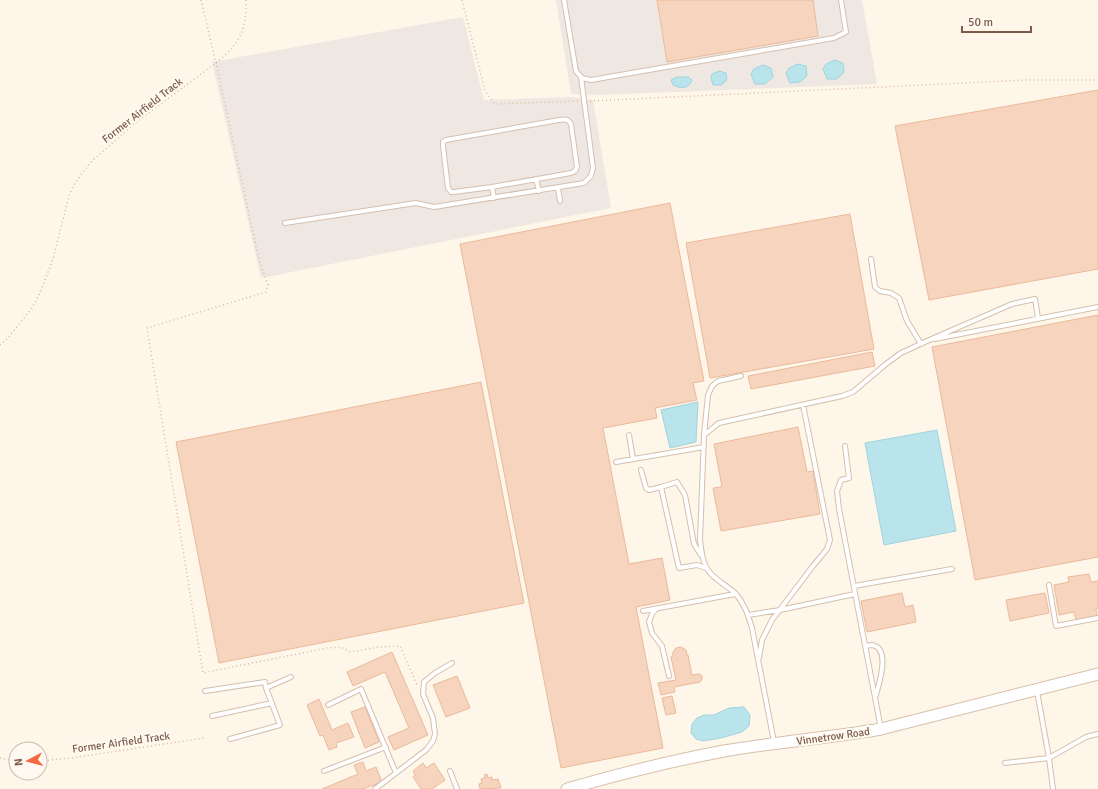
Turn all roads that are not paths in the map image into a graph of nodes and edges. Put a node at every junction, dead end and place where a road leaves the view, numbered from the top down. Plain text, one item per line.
1 (564, 0) edge
2 (841, 0) edge
3 (581, 77) junction
4 (536, 179) junction
5 (492, 187) junction
6 (558, 188) junction
7 (539, 191) junction
8 (494, 198) junction
9 (560, 201) dead end
10 (285, 223) dead end
11 (870, 259) dead end
12 (1098, 307) edge
13 (1038, 318) junction
14 (927, 341) junction
15 (921, 344) junction
16 (741, 376) dead end
17 (803, 405) junction
18 (629, 435) dead end
19 (704, 435) junction
20 (845, 446) dead end
21 (704, 447) junction
22 (633, 459) junction
23 (616, 462) dead end
24 (642, 470) dead end
25 (661, 487) junction
26 (702, 556) junction
27 (706, 568) junction
28 (952, 569) dead end
29 (1048, 585) dead end
30 (854, 586) junction
31 (735, 594) junction
32 (855, 594) junction
33 (657, 609) junction
34 (780, 610) junction
35 (643, 611) dead end
36 (748, 615) junction
37 (1098, 618) edge
38 (865, 646) junction
39 (759, 660) junction
40 (452, 663) dead end
41 (1098, 674) edge
42 (669, 676) dead end
43 (291, 677) dead end
44 (266, 688) junction
45 (1037, 689) junction
46 (205, 691) dead end
47 (875, 697) junction
48 (272, 703) junction
49 (328, 705) dead end
50 (212, 716) dead end
51 (881, 729) junction
52 (1098, 734) edge
53 (230, 739) dead end
54 (774, 745) junction
55 (386, 747) junction
56 (1049, 758) junction
57 (1005, 763) dead end
58 (324, 771) dead end
59 (450, 771) dead end
60 (396, 773) junction
61 (375, 789) edge
62 (457, 789) edge
63 (567, 789) edge
64 (1053, 789) edge

1 - 3 lane
2 - 3 lane
3 - 6 lane
4 - 5 lane
4 - 5 lane
4 - 7 lane
5 - 8 lane
6 - 7 lane
6 - 9 lane
7 - 8 lane
8 - 10 lane
11 - 15 lane
12 - 13 lane
13 - 14 lane
13 - 14 lane
14 - 15 lane
15 - 17 lane
16 - 19 lane
17 - 19 lane
17 - 34 lane
18 - 22 lane
19 - 21 lane
20 - 30 lane
21 - 22 lane
21 - 26 lane
22 - 23 lane
24 - 25 lane
25 - 26 lane
25 - 27 lane
26 - 27 lane
27 - 31 lane
28 - 30 lane
29 - 37 lane
30 - 32 lane
31 - 33 lane
31 - 36 lane
32 - 34 lane
32 - 38 lane
33 - 35 lane
33 - 42 lane
34 - 36 lane
34 - 39 lane
36 - 39 lane
38 - 47 lane
38 - 47 lane
39 - 54 lane
40 - 60 lane
41 - 45 street, Vinnetrow Road
43 - 44 lane
44 - 46 lane
44 - 48 lane
45 - 51 street, Vinnetrow Road
45 - 56 lane
47 - 51 lane
48 - 50 lane
48 - 53 lane
49 - 55 lane
51 - 54 street, Vinnetrow Road
52 - 56 lane
54 - 63 street, Vinnetrow Road
55 - 58 lane
55 - 60 lane
56 - 57 lane
56 - 64 lane
59 - 62 lane
60 - 61 lane

